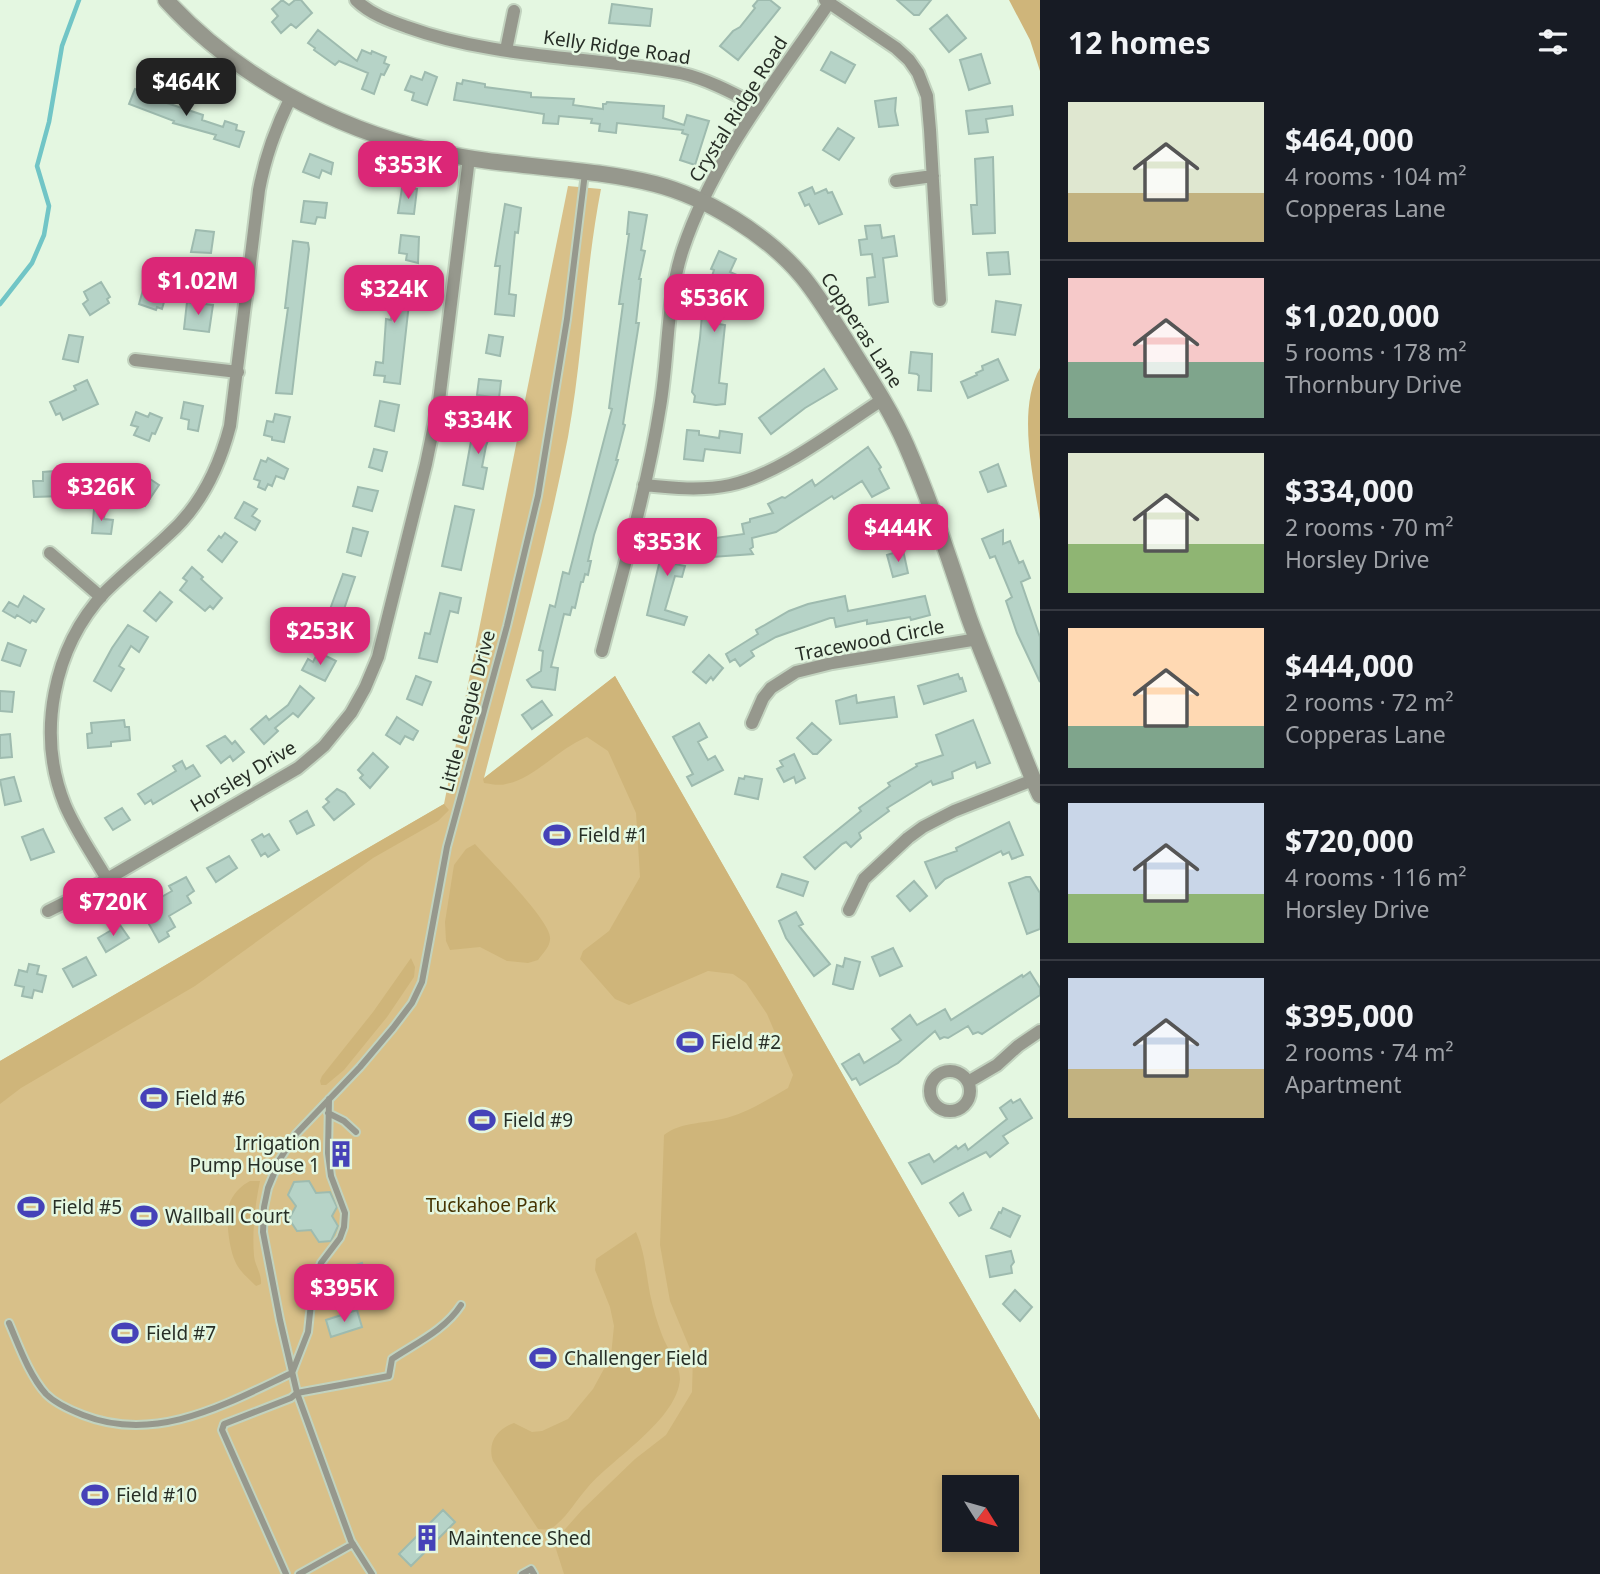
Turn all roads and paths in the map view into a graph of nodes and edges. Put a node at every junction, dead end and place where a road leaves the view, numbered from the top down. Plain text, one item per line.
1 (166, 0) edge
2 (356, 0) edge
3 (827, 1) edge
4 (514, 11) dead end
5 (506, 50) junction
6 (291, 97) junction
7 (758, 106) junction
8 (469, 158) junction
9 (585, 173) junction
10 (933, 176) junction
11 (896, 181) dead end
12 (702, 203) junction
13 (940, 300) dead end
14 (135, 360) dead end
15 (238, 372) junction
16 (882, 400) junction
17 (644, 485) junction
18 (50, 553) dead end
19 (101, 597) junction
20 (978, 639) junction
21 (602, 651) dead end
22 (752, 723) dead end
23 (1033, 779) junction
24 (1040, 795) edge
25 (107, 879) junction
26 (849, 910) dead end
27 (48, 911) dead end
28 (1040, 1031) edge
29 (968, 1082) dead end
30 (329, 1099) junction
31 (328, 1113) junction
32 (356, 1132) dead end
33 (461, 1305) dead end
34 (9, 1323) dead end
35 (292, 1373) junction
36 (297, 1393) junction
37 (354, 1544) junction
38 (286, 1574) edge
39 (299, 1574) edge
40 (372, 1574) edge
41 (522, 1574) edge
42 (534, 1574) edge

1 - 6 street, Copperas Lane
2 - 5 street, Kelly Ridge Road
3 - 7 street, Crystal Ridge Road
3 - 10 street
4 - 5 street
5 - 7 street, Kelly Ridge Road
6 - 8 street, Copperas Lane
6 - 15 street
7 - 12 street, Crystal Ridge Road
8 - 9 street, Copperas Lane
8 - 25 street, Horsley Drive
9 - 12 street, Copperas Lane
9 - 30 lane, Little League Drive
10 - 11 street
10 - 13 street
12 - 16 street, Copperas Lane
12 - 17 street, Crystal Ridge Road
14 - 15 street
15 - 19 street
16 - 17 street
16 - 20 street, Copperas Lane
17 - 21 street, Crystal Ridge Road
18 - 19 street
19 - 25 street
20 - 22 street, Tracewood Circle
20 - 23 street, Copperas Lane
23 - 24 street, Copperas Lane
23 - 26 street
25 - 27 street, Horsley Drive
28 - 29 street
30 - 31 lane
30 - 35 lane, Little League Drive
31 - 32 lane
31 - 35 lane
33 - 36 lane
34 - 35 lane
35 - 36 lane, Little League Drive
36 - 37 lane, Little League Drive
36 - 38 lane
37 - 39 lane
37 - 40 lane, Little League Drive
41 - 42 lane

